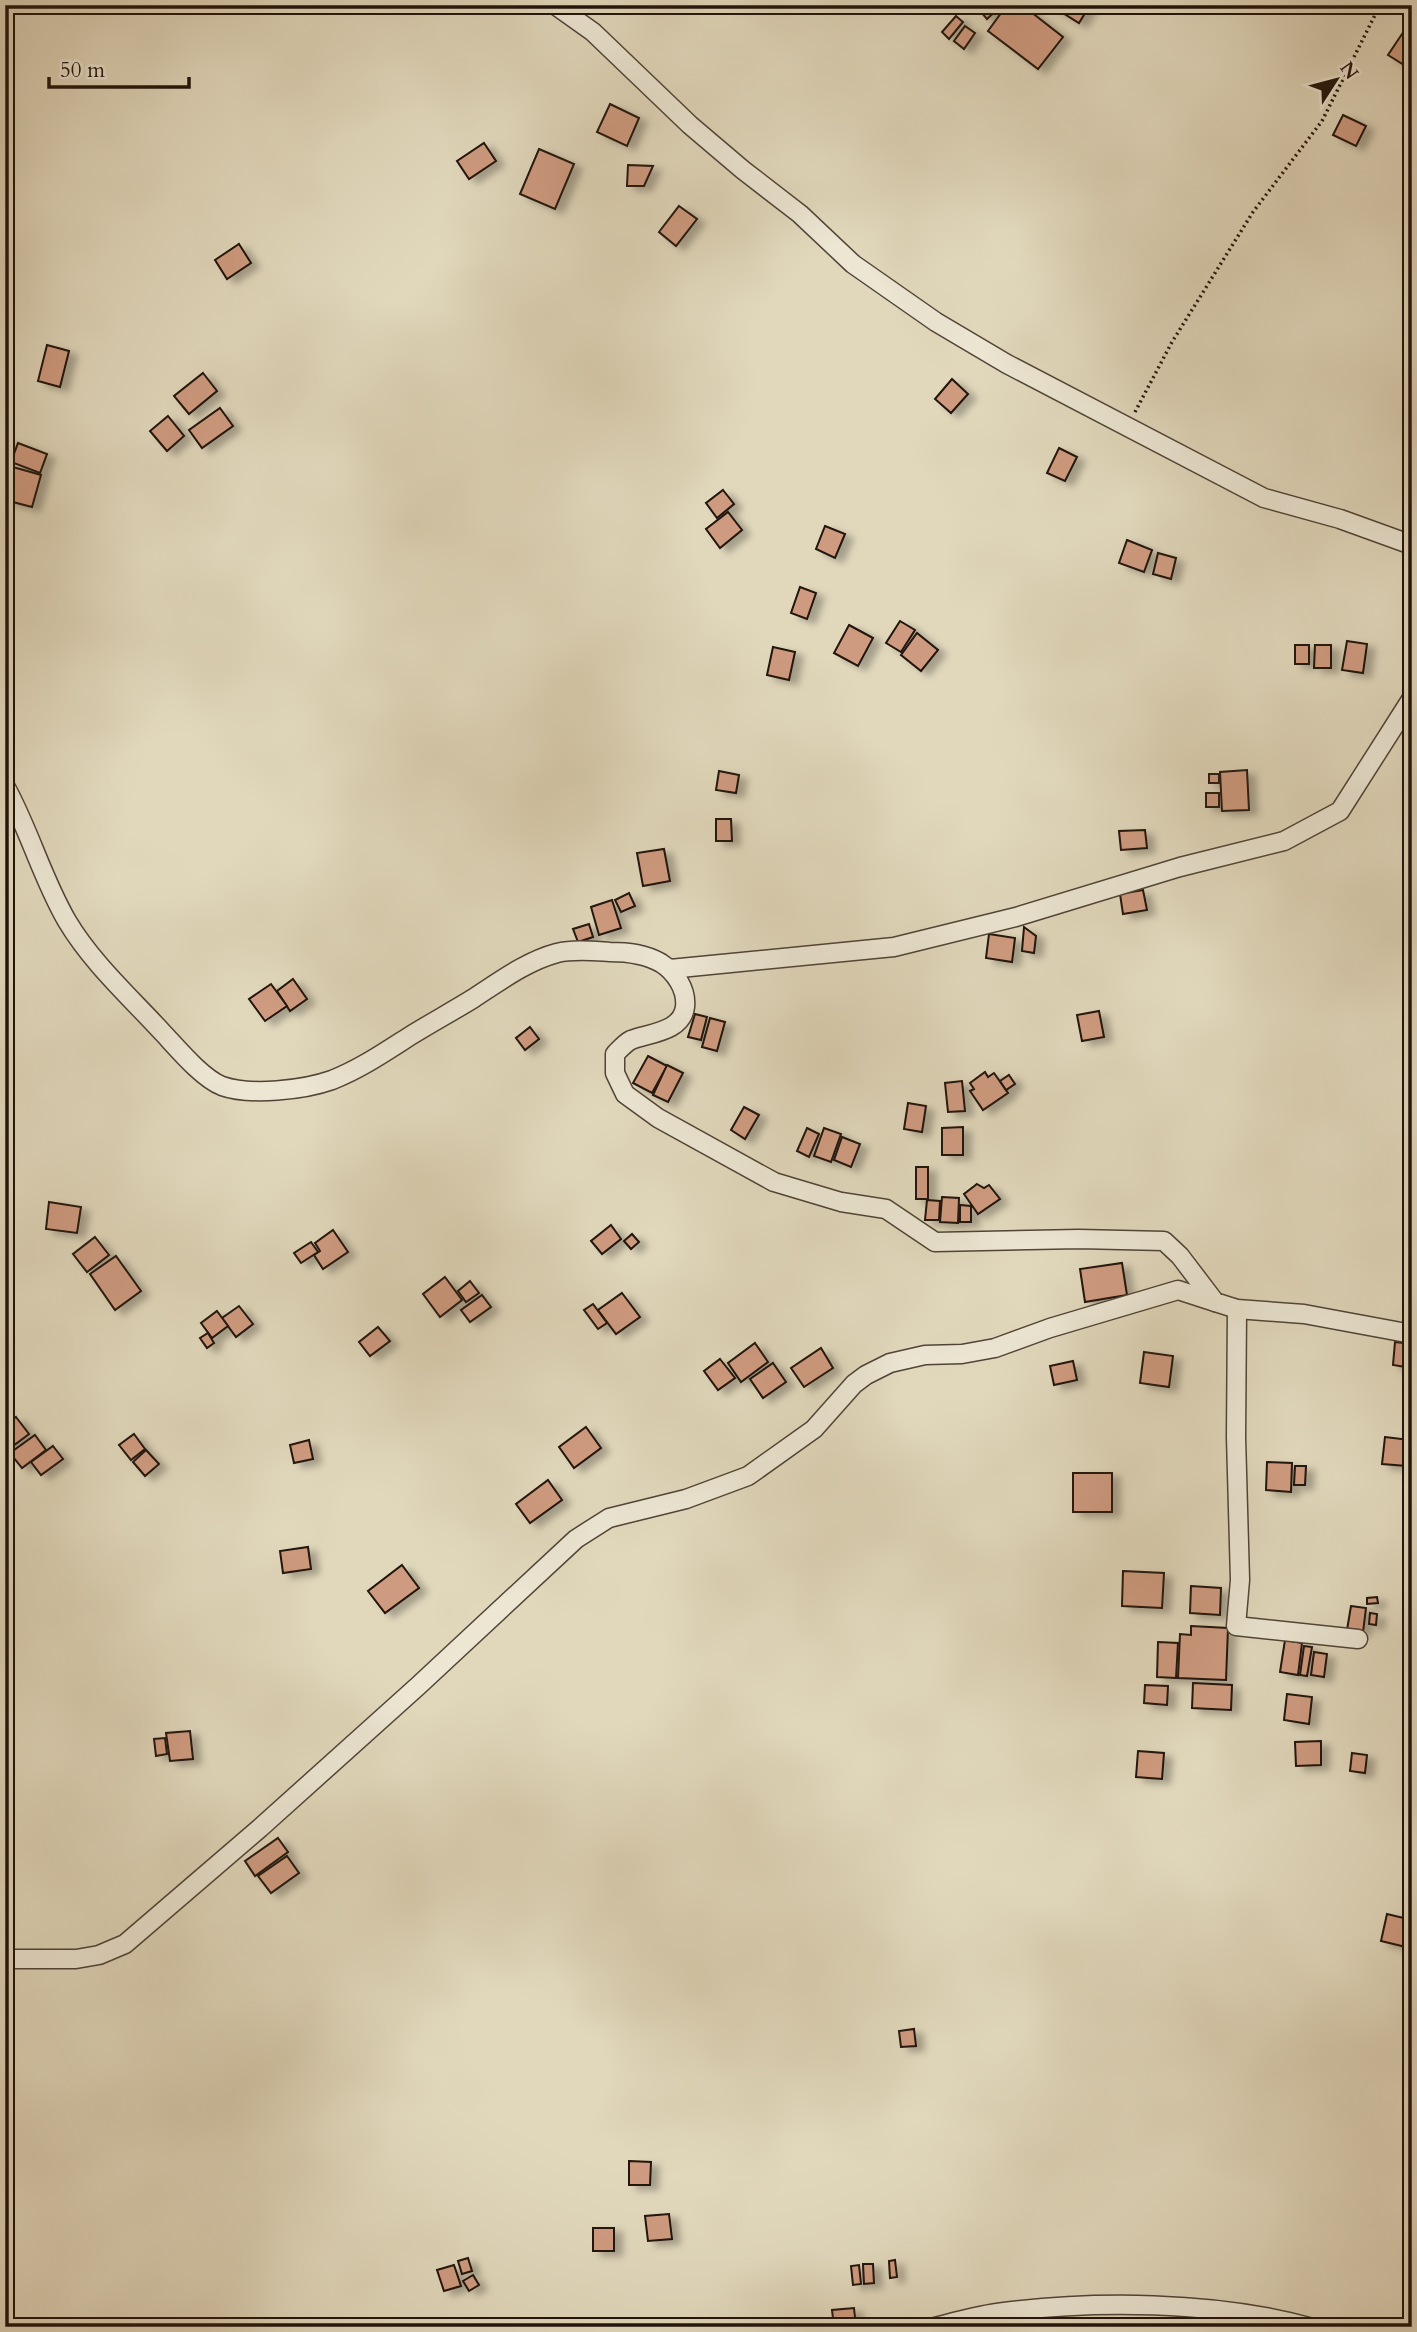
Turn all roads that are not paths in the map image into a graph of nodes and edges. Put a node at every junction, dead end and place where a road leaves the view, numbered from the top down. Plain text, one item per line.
1 (555, 5) edge
2 (1412, 545) edge
3 (1412, 698) edge
4 (5, 786) edge
5 (670, 969) junction
6 (1214, 1302) junction
7 (1237, 1309) junction
8 (1412, 1334) edge
9 (1358, 1639) dead end
10 (5, 1959) edge
11 (934, 2327) edge
12 (1309, 2327) edge

1 - 2 street
3 - 5 street
4 - 5 street
5 - 6 street
6 - 7 street
6 - 10 street
7 - 8 street
7 - 9 street
11 - 12 street

